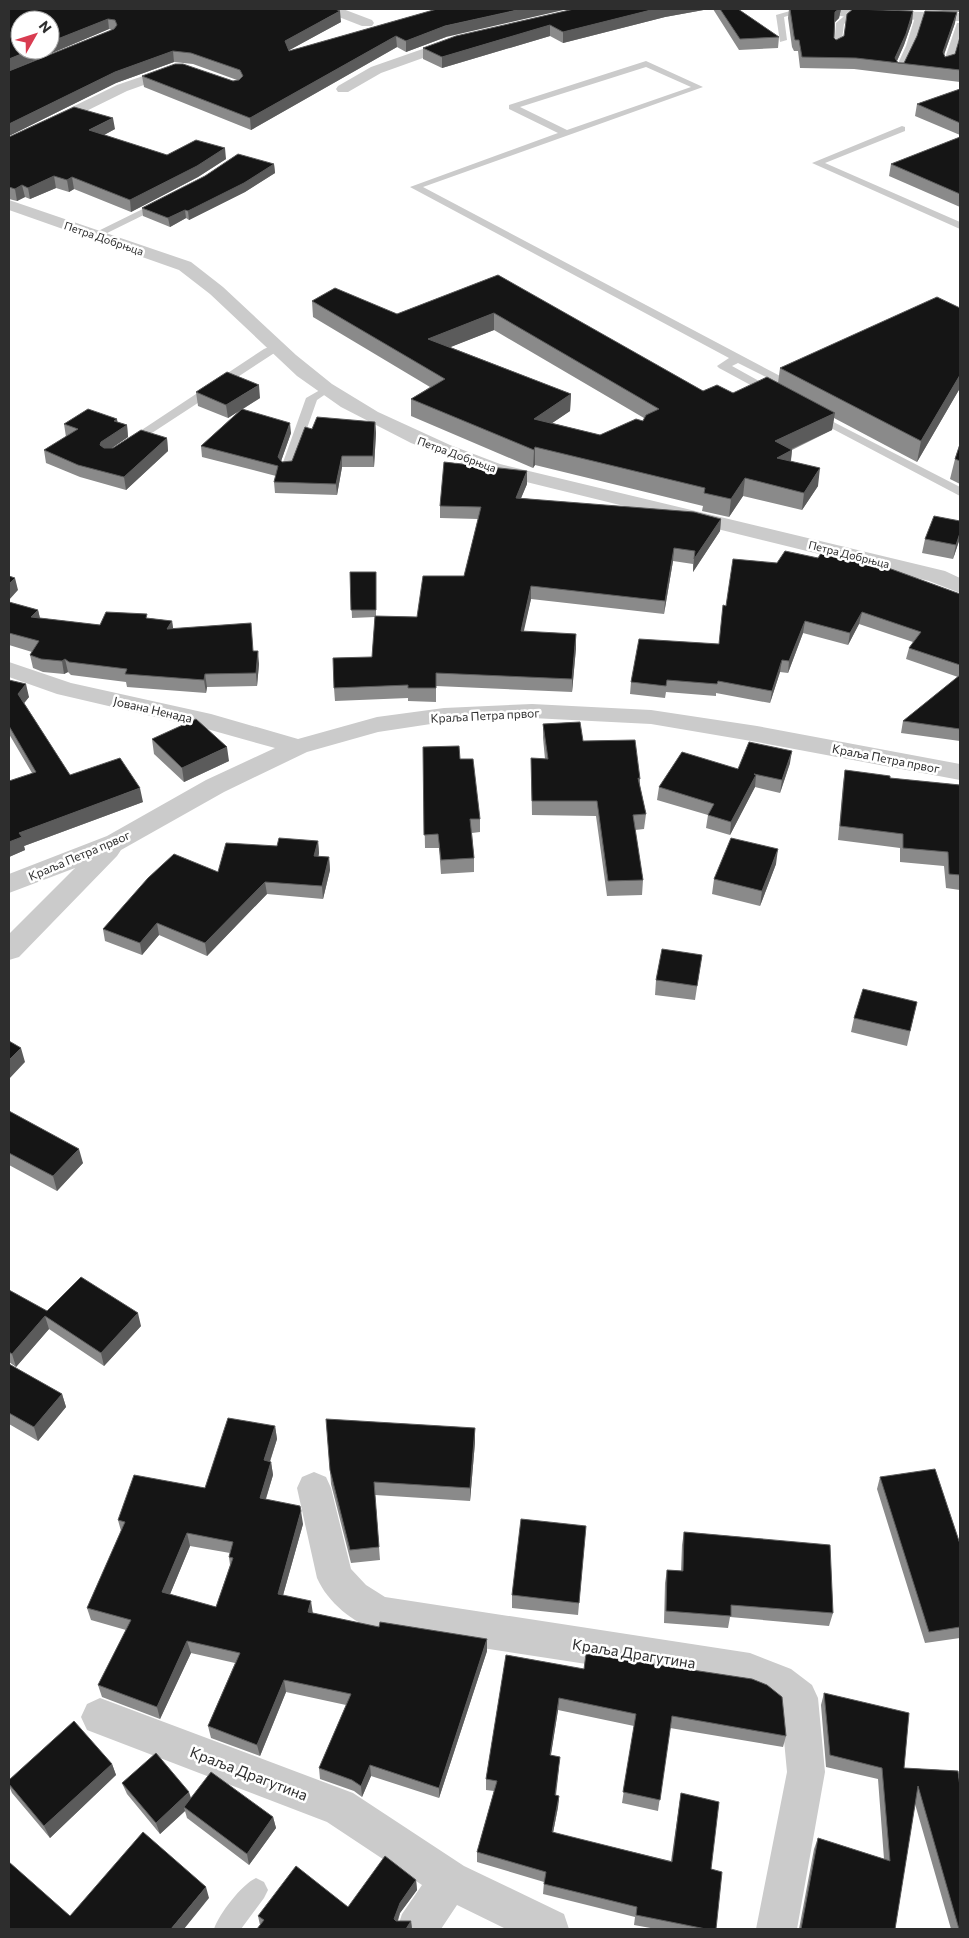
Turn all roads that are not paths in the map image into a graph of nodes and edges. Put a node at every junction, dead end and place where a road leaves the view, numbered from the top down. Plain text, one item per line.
1 (330, 9) edge
2 (807, 9) edge
3 (823, 9) edge
4 (852, 14) junction
5 (919, 16) junction
6 (960, 16) edge
7 (366, 22) dead end
8 (960, 25) edge
9 (469, 38) edge
10 (783, 40) dead end
11 (837, 47) edge
12 (947, 64) edge
13 (899, 70) edge
14 (195, 72) edge
15 (343, 89) dead end
16 (902, 129) dead end
17 (567, 134) junction
18 (9, 144) edge
19 (175, 196) edge
20 (9, 205) edge
21 (960, 226) edge
22 (95, 235) junction
23 (278, 346) junction
24 (739, 358) junction
25 (809, 369) edge
26 (327, 389) junction
27 (784, 399) edge
28 (802, 408) edge
29 (116, 451) edge
30 (287, 468) edge
31 (960, 492) edge
32 (960, 586) edge
33 (9, 669) edge
34 (298, 747) junction
35 (960, 772) edge
36 (116, 842) junction
37 (9, 884) edge
38 (9, 950) edge
39 (314, 1488) dead end
40 (100, 1717) dead end
41 (450, 1880) junction
42 (256, 1890) dead end
43 (226, 1929) edge
44 (417, 1929) edge
45 (548, 1929) edge
46 (777, 1929) edge

1 - 7 street
2 - 10 lane
3 - 4 street
4 - 5 street
4 - 11 lane
5 - 6 street
5 - 13 lane
8 - 12 lane
9 - 15 street
14 - 18 street
16 - 21 lane
17 - 17 lane
17 - 24 lane
19 - 22 lane
20 - 22 street, Петра Добрњца
22 - 23 street, Петра Добрњца
23 - 26 street, Петра Добрњца
23 - 29 lane
24 - 25 lane
24 - 27 lane
26 - 30 lane
26 - 32 street, Петра Добрњца
28 - 31 lane
33 - 34 street, Јована Ненада
34 - 35 street, Краља Петра првог
34 - 36 street, Краља Петра првог
36 - 37 street, Краља Петра првог
36 - 38 street
39 - 46 street, Краља Драгутина
40 - 41 street, Краља Драгутина
41 - 44 street
41 - 45 street, Краља Драгутина
42 - 43 lane

